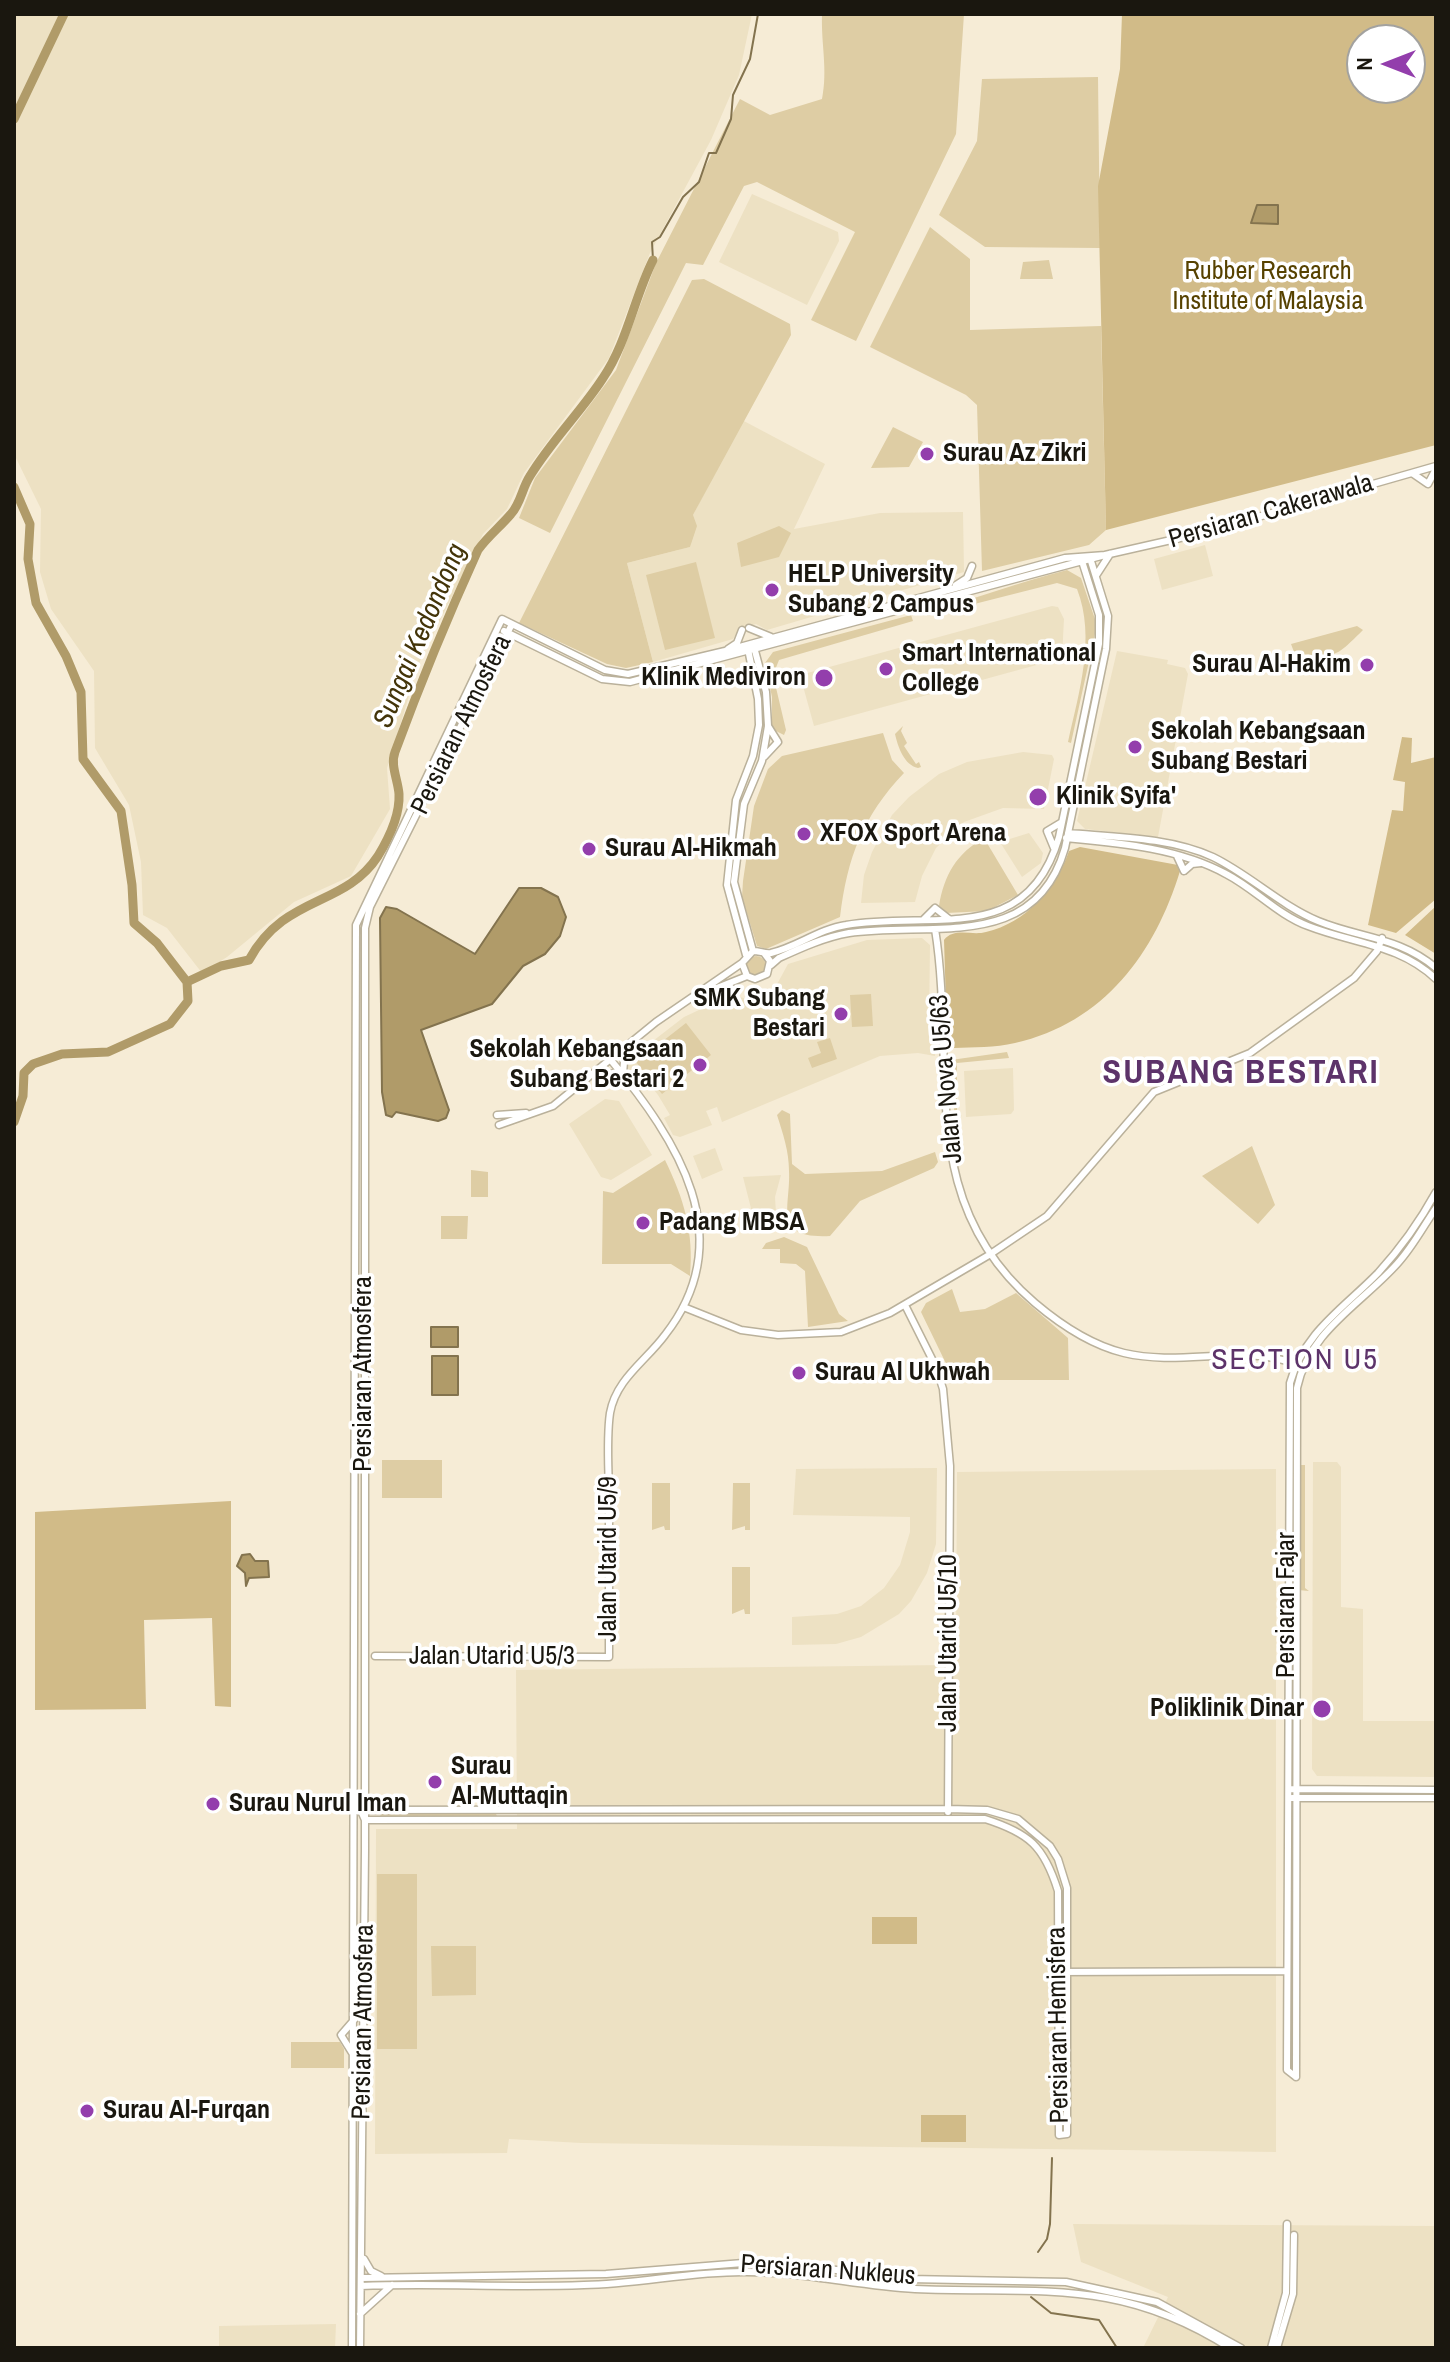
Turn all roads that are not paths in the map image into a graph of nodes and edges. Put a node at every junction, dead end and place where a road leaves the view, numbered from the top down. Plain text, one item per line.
1 (1436, 468) edge
2 (1412, 473) junction
3 (1108, 555) junction
4 (1090, 557) junction
5 (1081, 559) junction
6 (1066, 566) junction
7 (1086, 574) junction
8 (1096, 577) junction
9 (991, 578) junction
10 (950, 589) junction
11 (512, 624) junction
12 (498, 628) junction
13 (507, 633) junction
14 (778, 640) junction
15 (751, 648) junction
16 (725, 655) junction
17 (756, 666) junction
18 (768, 726) junction
19 (766, 741) junction
20 (753, 756) junction
21 (762, 761) junction
22 (1062, 822) junction
23 (1070, 823) junction
24 (1064, 835) junction
25 (1081, 837) junction
26 (1065, 848) junction
27 (1055, 851) junction
28 (1175, 854) junction
29 (1204, 863) junction
30 (949, 919) junction
31 (923, 920) junction
32 (952, 928) junction
33 (921, 929) junction
34 (935, 929) junction
35 (1381, 942) junction
36 (938, 943) junction
37 (1371, 943) junction
38 (1395, 950) junction
39 (750, 953) junction
40 (764, 953) junction
41 (1372, 957) junction
42 (742, 963) junction
43 (770, 966) junction
44 (1436, 968) edge
45 (747, 976) junction
46 (1436, 979) edge
47 (692, 998) junction
48 (626, 1046) junction
49 (610, 1059) junction
50 (596, 1073) junction
51 (623, 1075) junction
52 (530, 1113) junction
53 (497, 1115) dead end
54 (499, 1125) dead end
55 (1436, 1192) edge
56 (1436, 1208) edge
57 (979, 1240) junction
58 (1001, 1248) junction
59 (989, 1255) junction
60 (976, 1263) junction
61 (998, 1268) junction
62 (692, 1293) junction
63 (916, 1297) junction
64 (905, 1305) junction
65 (686, 1308) junction
66 (890, 1313) junction
67 (701, 1314) junction
68 (678, 1319) junction
69 (913, 1321) junction
70 (1310, 1338) junction
71 (1274, 1356) junction
72 (1299, 1365) junction
73 (1290, 1383) junction
74 (359, 1604) junction
75 (364, 1644) junction
76 (375, 1656) junction
77 (609, 1657) joint
78 (365, 1669) junction
79 (354, 1716) junction
80 (365, 1760) junction
81 (356, 1771) junction
82 (1291, 1789) junction
83 (1436, 1790) edge
84 (1291, 1798) junction
85 (1436, 1798) edge
86 (948, 1809) junction
87 (364, 1815) junction
88 (948, 1819) junction
89 (355, 1866) junction
90 (1295, 1914) junction
91 (1287, 1971) junction
92 (1057, 1972) junction
93 (1068, 1972) junction
94 (355, 2017) junction
95 (1296, 2026) junction
96 (355, 2059) junction
97 (1287, 2224) dead end
98 (1294, 2235) dead end
99 (362, 2252) junction
100 (392, 2281) junction
101 (357, 2282) junction
102 (360, 2314) junction
103 (352, 2348) edge
104 (360, 2348) edge
105 (1230, 2348) edge
106 (1241, 2348) edge
107 (1274, 2348) edge

1 - 2 street, Persiaran Cakerawala
1 - 2 street
2 - 3 street, Persiaran Cakerawala
3 - 4 street, Persiaran Cakerawala
3 - 8 street
4 - 5 street, Persiaran Cakerawala
4 - 8 street
5 - 6 street, Persiaran Cakerawala
5 - 7 street
5 - 9 street, Persiaran Cakerawala
6 - 7 street
6 - 14 street, Persiaran Cakerawala
7 - 22 street
8 - 23 street
9 - 10 street, Persiaran Cakerawala
9 - 10 street
10 - 14 street, Persiaran Cakerawala
11 - 12 street, Persiaran Atmosfera
11 - 13 street, Persiaran Atmosfera
11 - 16 street, Persiaran Cakerawala
12 - 13 street, Persiaran Cakerawala
12 - 74 street, Persiaran Atmosfera
13 - 16 street, Persiaran Cakerawala
13 - 74 street, Persiaran Atmosfera
14 - 15 street, Persiaran Cakerawala
14 - 16 street
14 - 17 street
15 - 16 street, Persiaran Cakerawala
15 - 17 street
16 - 17 street
17 - 18 street
17 - 20 street
18 - 19 street
18 - 21 street
19 - 20 street
19 - 21 street
20 - 39 street
21 - 39 street
22 - 24 street
22 - 27 street
23 - 24 street
23 - 25 street
24 - 25 street
24 - 26 street
24 - 27 street
25 - 26 street
25 - 28 street
25 - 35 street
26 - 32 street
27 - 30 street
28 - 29 street
28 - 29 street
29 - 37 street
30 - 31 street
30 - 31 street
31 - 40 street
32 - 34 street
32 - 36 street
33 - 34 street
33 - 36 street
33 - 43 street
34 - 36 street, Jalan Nova U5/63
35 - 37 street
35 - 38 street
35 - 41 street
35 - 44 street
36 - 57 street, Jalan Nova U5/63
37 - 41 street
38 - 41 street
38 - 46 street
39 - 40 street
39 - 42 street
40 - 43 street
41 - 58 street
42 - 45 street
42 - 47 street
43 - 45 street
45 - 47 street
47 - 48 street
48 - 49 street
48 - 51 street
49 - 50 street
49 - 51 street, Jalan Utarid U5/9
50 - 51 street
50 - 52 street
51 - 62 street, Jalan Utarid U5/9
52 - 53 street
52 - 54 street
55 - 70 street, Persiaran Fajar
56 - 72 street
57 - 58 street
57 - 59 street, Jalan Nova U5/63
57 - 60 street
58 - 59 street
58 - 61 street
59 - 60 street
59 - 61 street, Jalan Nova U5/63
60 - 61 street
60 - 63 street
61 - 71 street, Jalan Nova U5/63
62 - 65 street, Jalan Utarid U5/9
62 - 67 street
63 - 64 street
63 - 69 street
64 - 66 street
64 - 69 street, Jalan Utarid U5/10
65 - 67 street
65 - 68 street, Jalan Utarid U5/9
66 - 67 street
66 - 69 street
67 - 68 street
68 - 77 street, Jalan Utarid U5/9
69 - 86 street, Jalan Utarid U5/10
70 - 71 street
70 - 72 street, Persiaran Fajar
71 - 72 street, Jalan Nova U5/63
71 - 73 street
72 - 73 street, Persiaran Fajar
72 - 82 street, Persiaran Fajar
73 - 82 street, Persiaran Fajar
74 - 75 street, Persiaran Atmosfera
74 - 79 street, Persiaran Atmosfera
75 - 76 street
75 - 78 street, Persiaran Atmosfera
76 - 77 street, Jalan Utarid U5/3
76 - 78 street
78 - 80 street, Persiaran Atmosfera
79 - 80 street
79 - 81 street, Persiaran Atmosfera
80 - 87 street, Persiaran Atmosfera
81 - 87 street
81 - 89 street, Persiaran Atmosfera
82 - 83 street
82 - 84 street, Persiaran Fajar
84 - 85 street
84 - 90 street, Persiaran Fajar
84 - 91 street, Persiaran Fajar
86 - 87 street, Persiaran Hemisfera
86 - 88 street, Jalan Utarid U5/10
86 - 93 street, Persiaran Hemisfera
87 - 88 street, Persiaran Hemisfera
87 - 89 street
87 - 99 street, Persiaran Atmosfera
88 - 92 street, Persiaran Hemisfera
89 - 94 street, Persiaran Atmosfera
90 - 91 street
90 - 95 street, Persiaran Fajar
91 - 93 street
91 - 95 street
91 - 95 street, Persiaran Fajar
92 - 93 street
92 - 93 street, Persiaran Hemisfera
94 - 96 street, Persiaran Atmosfera
94 - 96 street
96 - 101 street, Persiaran Atmosfera
97 - 107 street
98 - 107 street
99 - 100 street
99 - 101 street, Persiaran Atmosfera
100 - 101 street, Persiaran Nukleus
100 - 102 street
100 - 105 street, Persiaran Nukleus
100 - 106 street, Persiaran Nukleus
101 - 102 street, Persiaran Atmosfera
101 - 103 street, Persiaran Atmosfera
102 - 104 street, Persiaran Atmosfera

